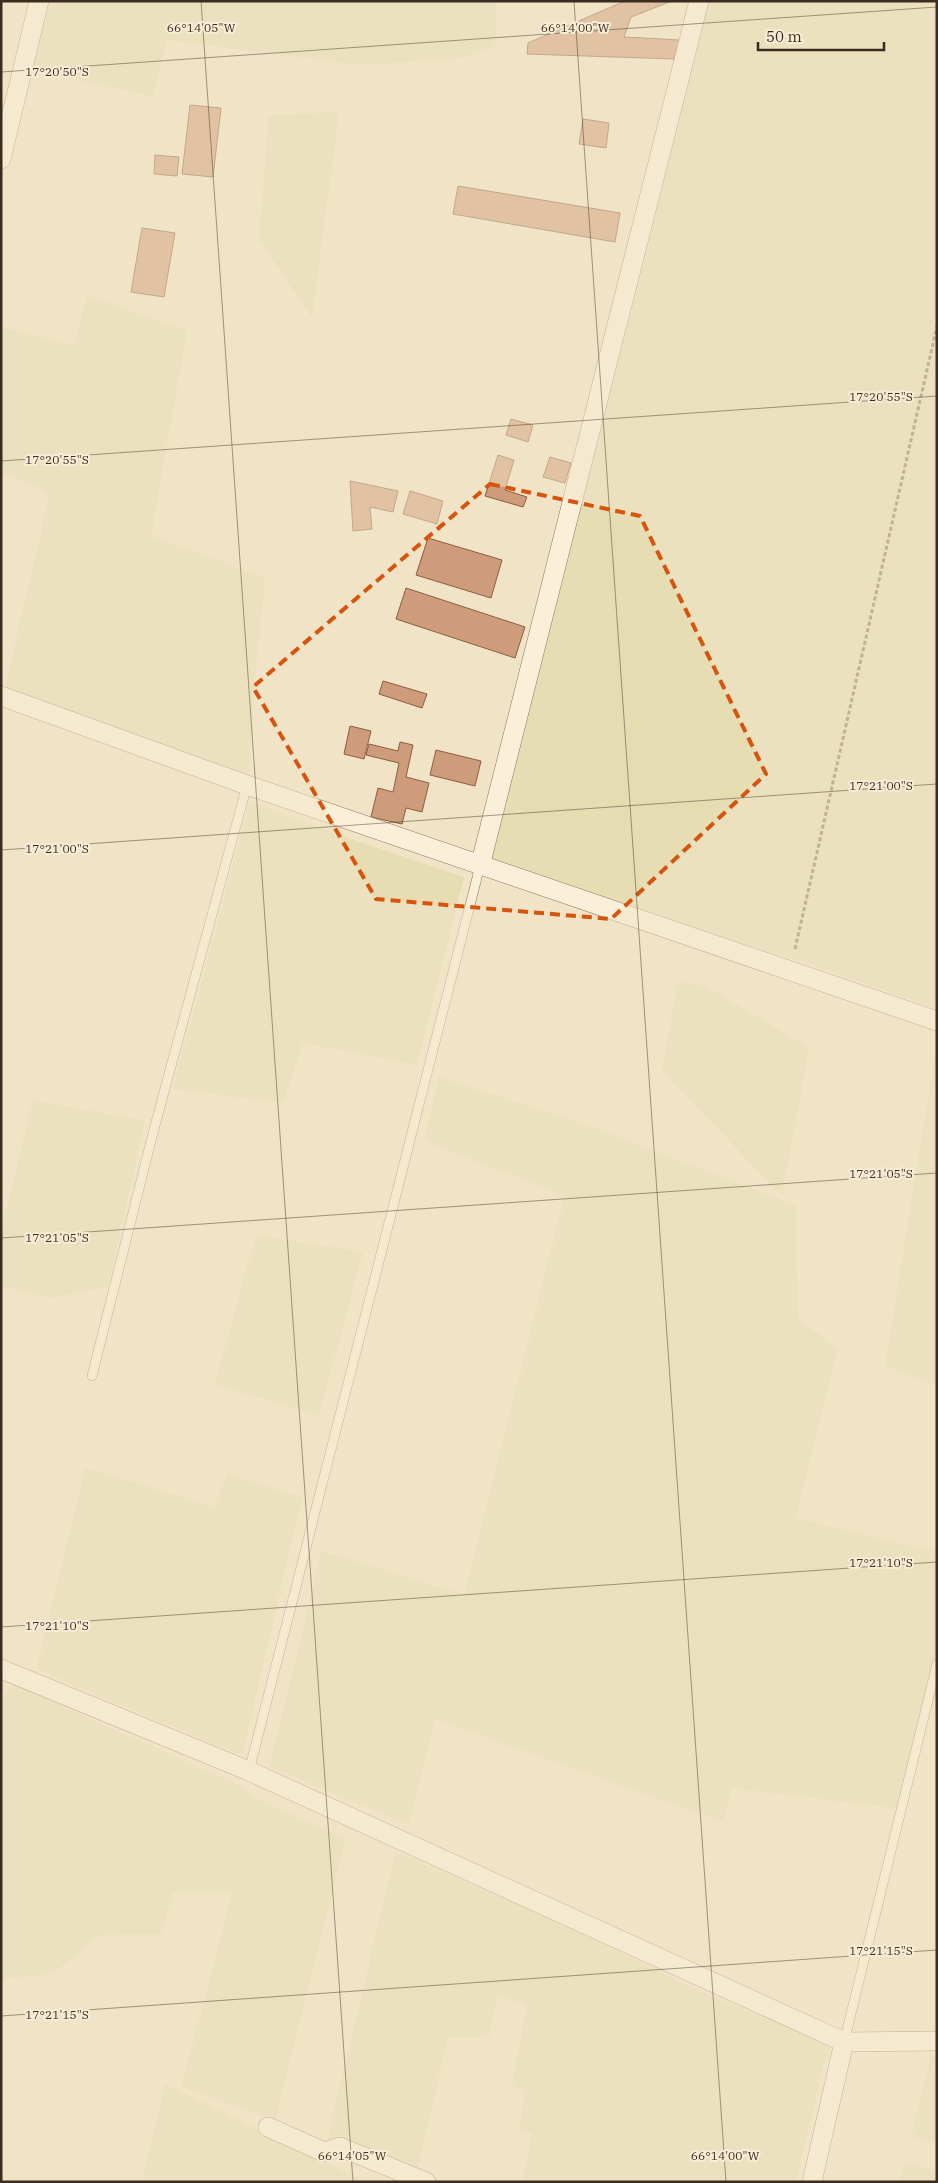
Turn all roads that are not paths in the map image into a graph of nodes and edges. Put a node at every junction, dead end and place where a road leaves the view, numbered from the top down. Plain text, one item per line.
1 (39, 1) edge
2 (699, 1) edge
3 (1, 159) edge
4 (1, 696) edge
5 (247, 786) junction
6 (480, 866) junction
7 (937, 1021) edge
8 (92, 1376) dead end
9 (937, 1664) edge
10 (1, 1669) edge
11 (249, 1771) junction
12 (937, 2041) edge
13 (844, 2042) junction
14 (268, 2127) dead end
15 (426, 2182) edge
16 (812, 2182) edge

1 - 3 street
2 - 6 street
4 - 5 street
5 - 6 street
5 - 8 lane
6 - 7 street
6 - 11 lane
9 - 13 lane
10 - 11 street
11 - 13 street
12 - 13 street
13 - 16 street
14 - 15 street

